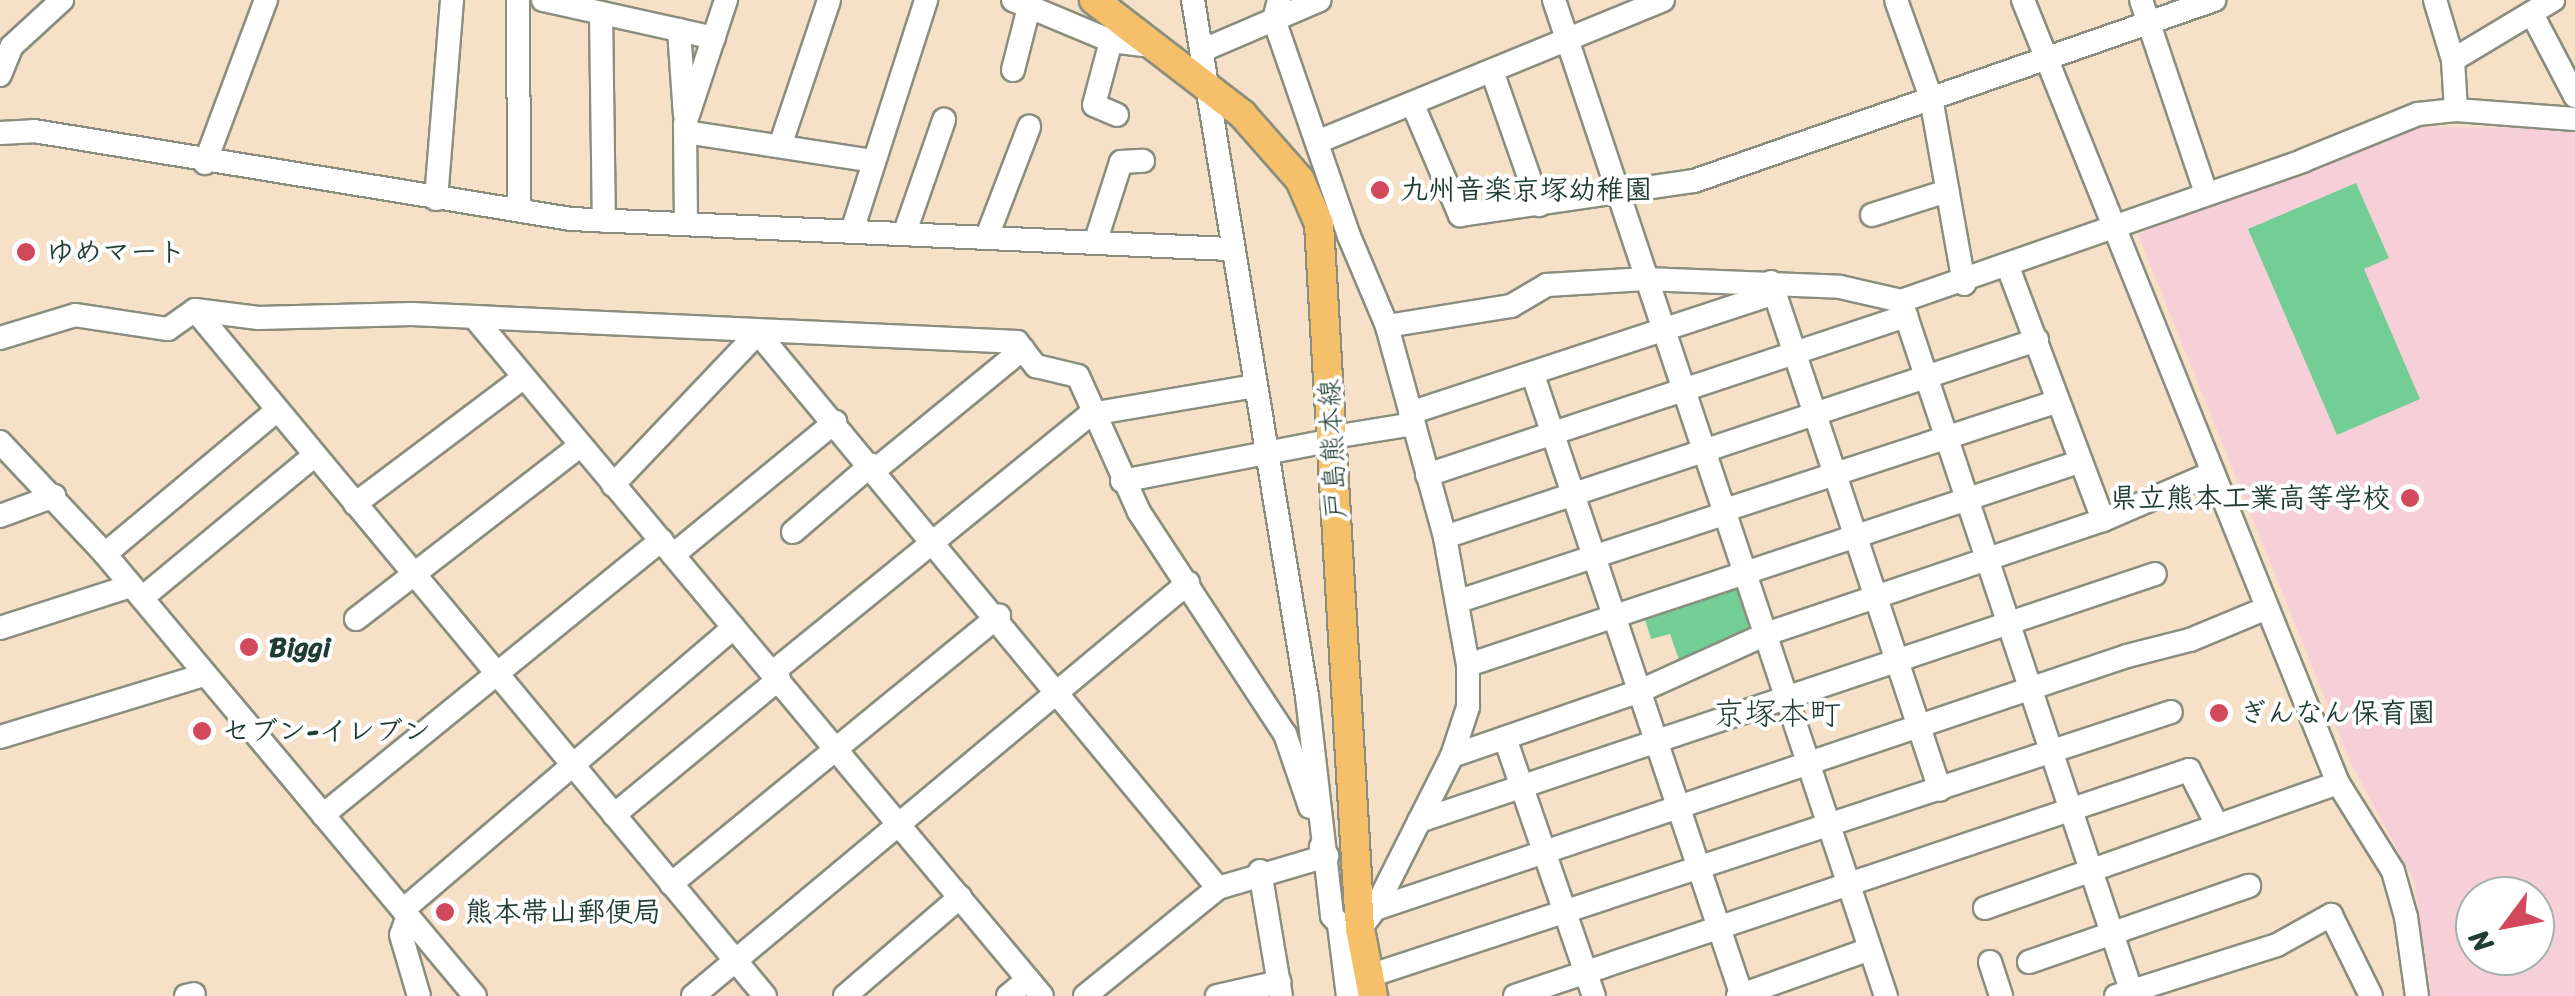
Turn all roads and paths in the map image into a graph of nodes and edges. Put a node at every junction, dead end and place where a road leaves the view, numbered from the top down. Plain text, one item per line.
1 (62, 0) edge
2 (266, 0) edge
3 (452, 0) edge
4 (518, 0) edge
5 (543, 0) edge
6 (726, 0) edge
7 (829, 0) edge
8 (926, 0) edge
9 (1094, 0) edge
10 (1193, 0) edge
11 (1320, 0) edge
12 (1554, 0) edge
13 (1663, 0) edge
14 (1896, 0) edge
15 (2024, 0) edge
16 (2141, 0) edge
17 (2214, 0) edge
18 (2435, 0) edge
19 (2554, 0) edge
20 (1021, 4) edge
21 (1276, 9) edge
22 (601, 14) junction
23 (2532, 14) junction
24 (2146, 24) junction
25 (679, 30) junction
26 (714, 38) junction
27 (1569, 40) junction
28 (1111, 41) junction
29 (1152, 46) junction
30 (1202, 51) junction
31 (2046, 58) junction
32 (2453, 60) junction
33 (1013, 70) dead end
34 (1493, 74) junction
35 (0, 76) edge
36 (1206, 86) junction
37 (2575, 96) edge
38 (1931, 98) junction
39 (1413, 105) junction
40 (2456, 110) junction
41 (1117, 115) dead end
42 (2575, 119) edge
43 (944, 120) dead end
44 (1029, 127) dead end
45 (686, 128) junction
46 (0, 133) edge
47 (1316, 142) junction
48 (780, 146) junction
49 (874, 161) junction
50 (1143, 161) dead end
51 (205, 164) junction
52 (1948, 191) junction
53 (1618, 192) junction
54 (2206, 193) junction
55 (436, 199) junction
56 (1539, 205) junction
57 (518, 207) junction
58 (1872, 215) dead end
59 (604, 221) junction
60 (686, 222) junction
61 (2111, 229) junction
62 (852, 231) junction
63 (905, 232) junction
64 (988, 234) junction
65 (1096, 240) junction
66 (1230, 249) junction
67 (2008, 267) junction
68 (1645, 279) junction
69 (1964, 284) junction
70 (1773, 288) junction
71 (1904, 308) junction
72 (195, 310) junction
73 (474, 316) junction
74 (1387, 326) junction
75 (1663, 330) junction
76 (758, 333) junction
77 (0, 338) edge
78 (2037, 340) junction
79 (1023, 349) junction
80 (1794, 353) junction
81 (1534, 376) junction
82 (1928, 376) junction
83 (524, 377) junction
84 (1254, 386) junction
85 (1684, 390) junction
86 (2058, 401) junction
87 (277, 410) junction
88 (1091, 414) junction
89 (1814, 414) junction
90 (1412, 418) junction
91 (835, 422) junction
92 (1554, 434) junction
93 (1333, 438) junction
94 (1949, 438) junction
95 (0, 442) edge
96 (581, 446) junction
97 (1704, 450) junction
98 (314, 454) junction
99 (1264, 454) junction
100 (2076, 463) junction
101 (873, 468) junction
102 (2212, 472) junction
103 (1428, 475) junction
104 (1835, 476) junction
105 (1122, 480) junction
106 (613, 485) junction
107 (1574, 494) junction
108 (54, 496) junction
109 (1967, 498) junction
110 (356, 504) junction
111 (1725, 512) junction
112 (0, 516) edge
113 (2103, 520) junction
114 (793, 532) dead end
115 (1856, 536) junction
116 (1445, 537) junction
117 (934, 540) junction
118 (667, 547) junction
119 (105, 554) junction
120 (1594, 556) junction
121 (1990, 562) junction
122 (1744, 571) junction
123 (415, 572) junction
124 (2155, 574) dead end
125 (1188, 583) junction
126 (136, 592) junction
127 (1876, 598) junction
128 (1459, 600) junction
129 (2268, 608) junction
130 (998, 616) junction
131 (1615, 617) junction
132 (356, 619) dead end
133 (2008, 625) junction
134 (734, 626) junction
135 (0, 628) edge
136 (1766, 634) junction
137 (1898, 663) junction
138 (1468, 665) junction
139 (494, 672) junction
140 (204, 675) junction
141 (776, 676) junction
142 (2030, 688) junction
143 (1061, 692) junction
144 (1640, 692) junction
145 (1787, 701) junction
146 (2170, 712) dead end
147 (1919, 727) junction
148 (0, 737) edge
149 (1505, 738) junction
150 (1656, 743) junction
151 (836, 748) junction
152 (2052, 752) junction
153 (1452, 756) junction
154 (573, 766) junction
155 (1808, 766) junction
156 (2338, 783) junction
157 (1524, 788) junction
158 (1940, 790) junction
159 (1678, 810) junction
160 (2072, 811) junction
161 (614, 815) junction
162 (323, 816) junction
163 (1419, 822) junction
164 (902, 826) junction
165 (1828, 826) junction
166 (2216, 826) junction
167 (1546, 850) junction
168 (1327, 856) junction
169 (1260, 871) junction
170 (1698, 871) junction
171 (2093, 872) junction
172 (671, 884) junction
173 (2249, 886) dead end
174 (1850, 887) junction
175 (1218, 888) junction
176 (960, 897) junction
177 (1985, 908) dead end
178 (406, 913) junction
179 (1568, 915) junction
180 (1358, 921) junction
181 (1718, 929) junction
182 (2112, 933) junction
183 (1870, 949) junction
184 (736, 960) junction
185 (1990, 962) dead end
186 (2029, 962) dead end
187 (1586, 972) junction
188 (1371, 986) edge
189 (1035, 988) edge
190 (1280, 989) edge
191 (2127, 994) edge
192 (419, 996) edge
193 (474, 996) edge
194 (693, 996) edge
195 (765, 996) edge
196 (845, 996) edge
197 (1008, 996) edge
198 (1084, 996) edge
199 (1217, 996) edge
200 (1348, 996) edge
201 (1515, 996) edge
202 (1594, 996) edge
203 (1740, 996) edge
204 (1886, 996) edge
205 (2000, 996) edge
206 (2372, 996) edge
207 (2417, 996) edge

1 - 35 street
2 - 51 street
3 - 55 street
4 - 57 street
5 - 22 street
6 - 26 street
7 - 48 street
8 - 49 street
9 - 29 main road, 戸島熊本線
10 - 30 street
11 - 21 street
12 - 27 street
13 - 27 street
14 - 38 street
15 - 31 street
16 - 24 street
17 - 24 street
18 - 32 street
19 - 23 street
20 - 28 street
20 - 33 street
21 - 30 street
21 - 47 street
22 - 25 street
22 - 59 street
23 - 32 street
23 - 37 street
24 - 31 street
24 - 54 street
25 - 26 street
25 - 45 street
26 - 45 street
27 - 34 street
27 - 53 street
28 - 29 street
28 - 41 street
29 - 36 main road, 戸島熊本線
30 - 36 street
31 - 38 street
31 - 61 street
32 - 40 street
34 - 39 street
34 - 56 street
36 - 66 street
36 - 93 main road, 戸島熊本線
38 - 52 street
38 - 53 street
39 - 47 street
39 - 56 street
40 - 42 street
40 - 54 street
43 - 63 street
44 - 64 street
45 - 48 street
45 - 60 street
46 - 51 street
47 - 74 street
48 - 49 street
49 - 62 street
50 - 65 street
51 - 55 street
52 - 58 street
52 - 69 street
53 - 56 street
53 - 68 street
54 - 61 street
55 - 57 street
57 - 59 street
59 - 60 street
60 - 62 street
61 - 67 street
61 - 102 street
62 - 63 street
63 - 64 street
64 - 65 street
65 - 66 street
66 - 84 street
67 - 69 street
67 - 78 street
68 - 70 street
68 - 74 street
68 - 75 street
69 - 71 street
70 - 71 street
70 - 75 street
70 - 80 street
71 - 80 street
71 - 82 street
72 - 73 street
72 - 77 street
72 - 87 street
73 - 76 street
73 - 83 street
74 - 90 street
75 - 81 street
75 - 85 street
76 - 79 street
76 - 91 street
76 - 106 street
78 - 82 street
78 - 86 street
79 - 88 street
79 - 101 street
80 - 85 street
80 - 89 street
81 - 90 street
81 - 92 street
82 - 89 street
82 - 94 street
83 - 96 street
83 - 110 street
84 - 88 street
84 - 99 street
85 - 92 street
85 - 97 street
86 - 94 street
86 - 100 street
87 - 98 street
87 - 119 street
88 - 105 street
88 - 117 street
89 - 97 street
89 - 104 street
90 - 93 street
90 - 103 street
91 - 101 street
91 - 118 street
92 - 103 street
92 - 107 street
93 - 99 street
93 - 180 main road, 戸島熊本線
94 - 104 street
94 - 109 street
95 - 108 street
96 - 106 street
96 - 123 street
97 - 107 street
97 - 111 street
98 - 110 street
98 - 126 street
99 - 105 street
99 - 168 street
100 - 109 street
100 - 113 street
101 - 114 street
101 - 117 street
102 - 113 street
102 - 129 street
103 - 116 street
104 - 111 street
104 - 115 street
105 - 125 street
106 - 118 street
107 - 116 street
107 - 120 street
108 - 112 street
108 - 119 street
109 - 115 street
109 - 121 street
110 - 123 street
111 - 120 street
111 - 122 street
113 - 121 street
115 - 122 street
115 - 127 street
116 - 128 street
117 - 130 street
117 - 141 street
118 - 134 street
118 - 139 street
119 - 126 street
120 - 128 street
120 - 131 street
121 - 127 street
121 - 133 street
122 - 131 street
122 - 136 street
123 - 132 street
123 - 139 street
124 - 133 street
125 - 143 street
125 - 168 street
126 - 135 street
126 - 140 street
127 - 136 street
127 - 137 street
128 - 138 street
129 - 142 street
129 - 156 street
130 - 143 street
130 - 151 street
131 - 138 street
131 - 144 street
133 - 137 street
133 - 142 street
134 - 141 street
134 - 154 street
136 - 144 street
136 - 145 street
137 - 145 street
137 - 147 street
138 - 153 street
139 - 154 street
139 - 162 street
140 - 148 street
140 - 162 street
141 - 151 street
141 - 161 street
142 - 147 street
142 - 152 street
143 - 164 street
143 - 175 street
144 - 149 street
144 - 150 street
145 - 150 street
145 - 155 street
146 - 152 street
147 - 155 street
147 - 158 street
149 - 153 street
149 - 157 street
150 - 157 street
150 - 159 street
151 - 164 street
151 - 172 street
152 - 158 street
152 - 160 street
153 - 163 street
154 - 161 street
154 - 178 street
155 - 159 street
155 - 165 street
156 - 166 street
156 - 207 street
157 - 163 street
157 - 167 street
158 - 165 street
159 - 167 street
159 - 170 street
160 - 166 street
160 - 171 street
160 - 174 street
161 - 172 street
162 - 178 street
163 - 180 street
164 - 176 street
164 - 184 street
165 - 170 street
165 - 174 street
166 - 171 street
167 - 179 street
167 - 180 street
168 - 169 street
168 - 180 street
169 - 175 street
169 - 190 street
170 - 179 street
170 - 181 street
171 - 177 street
171 - 182 street
172 - 184 street
173 - 182 street
174 - 181 street
174 - 183 street
175 - 198 street
176 - 189 street
176 - 196 street
178 - 192 street
178 - 193 street
179 - 187 street
179 - 188 street
180 - 188 main road, 戸島熊本線
180 - 200 street
181 - 187 street
181 - 203 street
182 - 186 street
182 - 191 street
183 - 203 street
183 - 204 street
184 - 194 street
184 - 195 street
185 - 205 street
187 - 201 street
187 - 202 street
189 - 197 street
190 - 199 street
191 - 206 street

